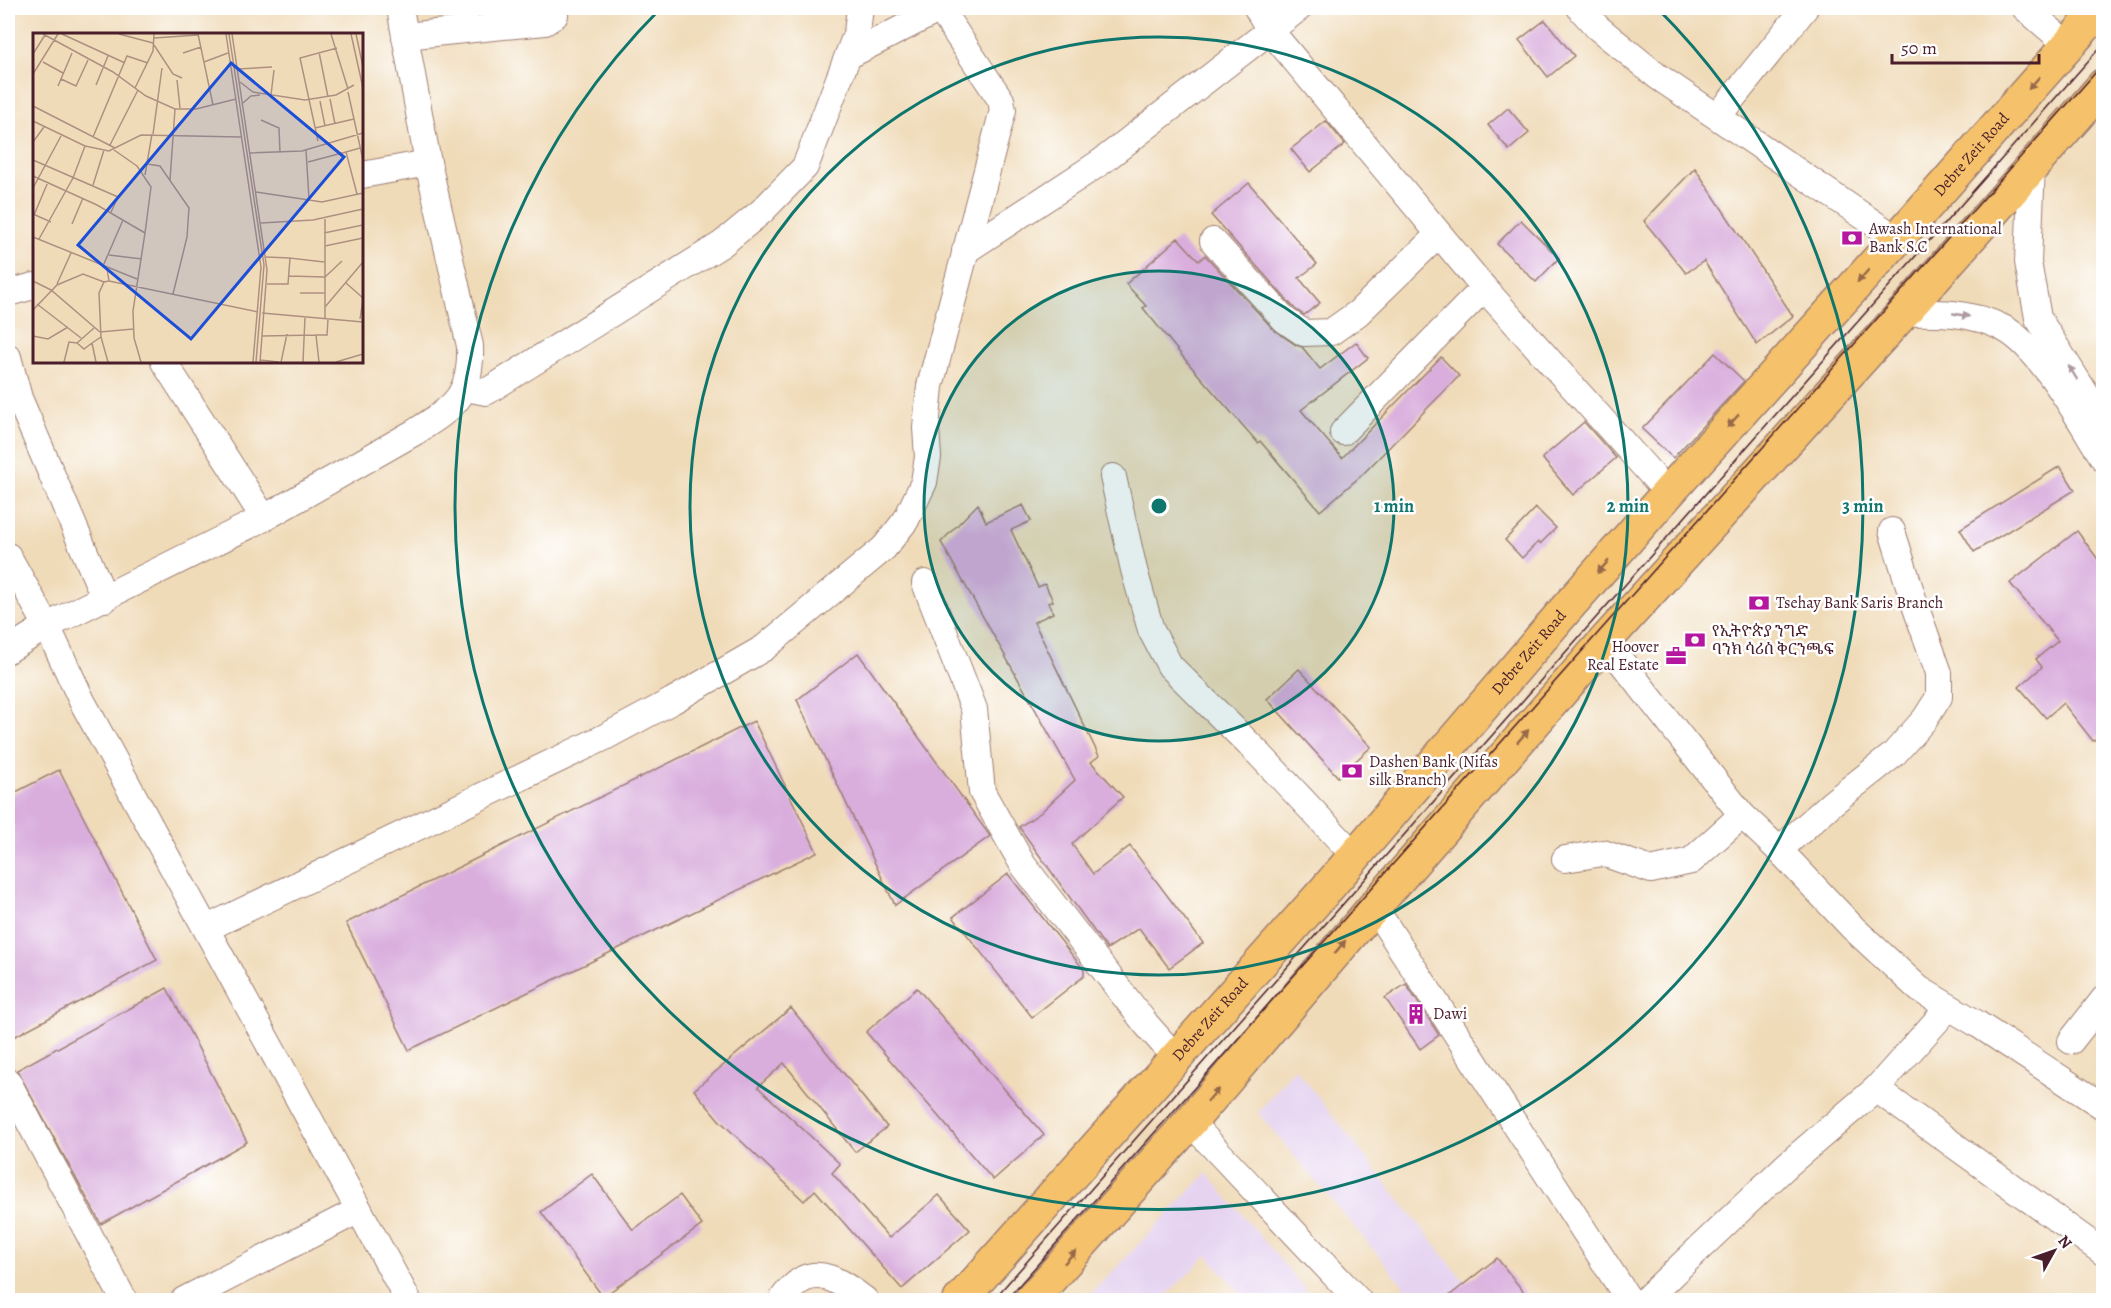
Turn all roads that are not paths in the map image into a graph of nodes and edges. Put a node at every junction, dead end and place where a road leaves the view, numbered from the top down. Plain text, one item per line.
1 (400, 8) edge
2 (555, 8) edge
3 (861, 8) edge
4 (941, 8) edge
5 (1299, 8) edge
6 (1580, 8) edge
7 (1805, 8) edge
8 (2025, 8) edge
9 (2101, 8) edge
10 (1263, 19) edge
11 (405, 36) junction
12 (2068, 45) junction
13 (848, 56) junction
14 (2103, 85) edge
15 (1718, 116) junction
16 (428, 163) junction
17 (2032, 165) junction
18 (363, 175) edge
19 (1439, 234) junction
20 (1897, 239) junction
21 (1214, 242) dead end
22 (965, 251) junction
23 (33, 286) edge
24 (1484, 288) junction
25 (8, 293) edge
26 (1903, 313) junction
27 (8, 357) edge
28 (165, 363) edge
29 (466, 388) junction
30 (2103, 423) edge
31 (1343, 432) dead end
32 (2103, 459) edge
33 (1113, 477) dead end
34 (1668, 492) junction
35 (264, 518) junction
36 (1892, 531) dead end
37 (8, 556) edge
38 (925, 583) dead end
39 (105, 598) junction
40 (47, 626) junction
41 (1605, 641) junction
42 (8, 650) edge
43 (1742, 815) junction
44 (1779, 850) junction
45 (1355, 856) junction
46 (1565, 859) dead end
47 (1374, 907) junction
48 (207, 928) junction
49 (2103, 999) edge
50 (1949, 1007) junction
51 (2071, 1041) dead end
52 (1176, 1058) junction
53 (8, 1082) edge
54 (1876, 1089) junction
55 (2103, 1107) edge
56 (1190, 1122) junction
57 (359, 1210) junction
58 (2100, 1243) edge
59 (124, 1300) edge
60 (184, 1300) edge
61 (408, 1300) edge
62 (782, 1300) edge
63 (865, 1300) edge
64 (960, 1300) edge
65 (1031, 1300) edge
66 (1358, 1300) edge
67 (1629, 1300) edge
68 (1645, 1300) edge

1 - 11 street
2 - 11 street
3 - 13 street
4 - 13 street
4 - 22 street
5 - 10 street
6 - 15 street
7 - 15 street
8 - 12 street
9 - 12 main road, Debre Zeit Road
10 - 19 street
10 - 22 street
11 - 16 street
12 -> 20 main road, Debre Zeit Road
13 - 29 street
14 - 17 main road
15 - 20 street
16 - 18 street
16 - 29 street
17 - 26 main road
30 -> 17 street
19 - 21 street
19 - 24 street
20 -> 34 main road, Debre Zeit Road
22 - 48 street
23 - 25 street
24 - 31 street
24 - 34 street
26 -> 32 street
26 - 41 main road
27 - 39 street
28 - 35 street
29 - 35 street
33 - 45 street
34 -> 45 main road, Debre Zeit Road
35 - 39 street
36 - 44 street
37 - 40 street
38 - 52 street
39 - 40 street
40 - 42 street
40 - 48 street
41 - 43 street
47 -> 41 main road
43 - 44 street
43 - 46 street
44 - 50 street
45 - 52 main road, Debre Zeit Road
56 -> 47 main road
47 - 67 street
48 - 57 street
49 - 51 street
50 - 54 street
50 - 55 street
52 - 64 main road, Debre Zeit Road
53 - 59 street
54 - 58 street
54 - 68 street
65 -> 56 main road
56 - 66 street
57 - 60 street
57 - 61 street
62 - 63 street

